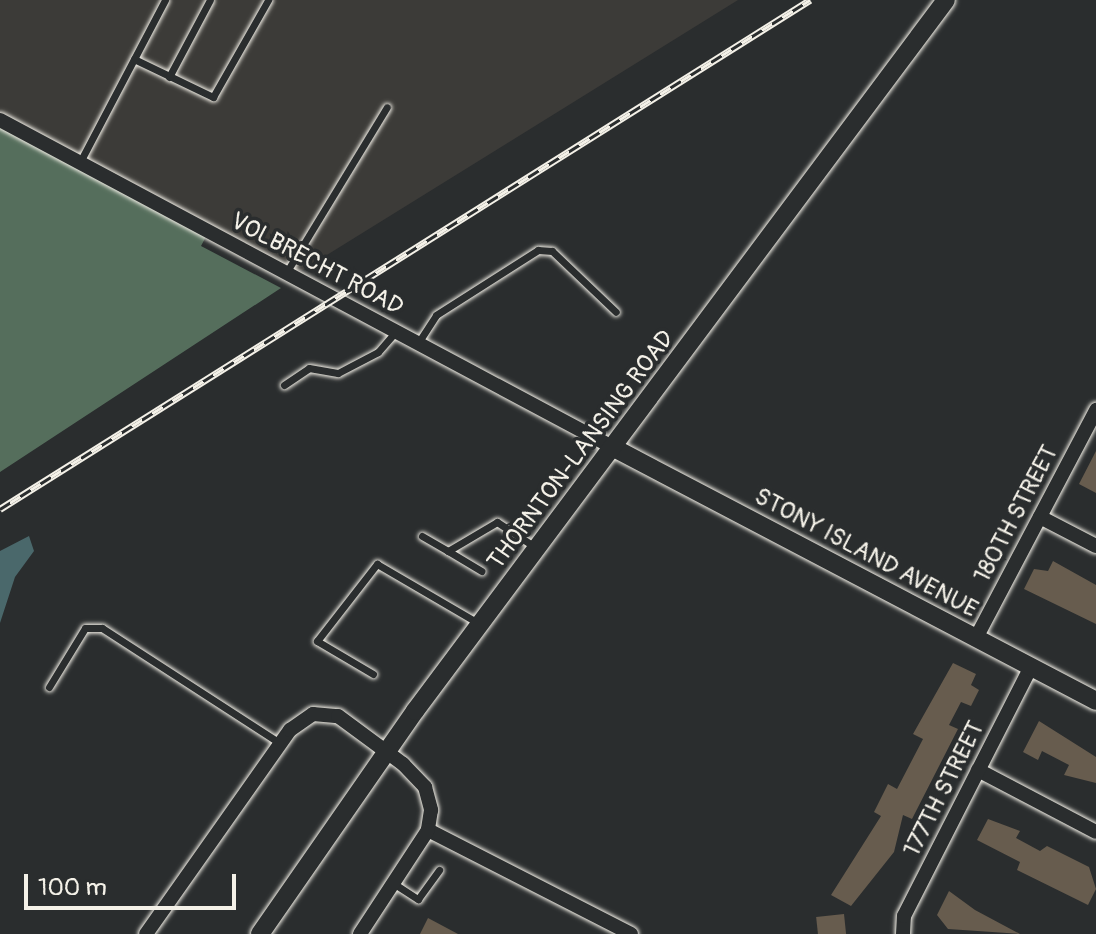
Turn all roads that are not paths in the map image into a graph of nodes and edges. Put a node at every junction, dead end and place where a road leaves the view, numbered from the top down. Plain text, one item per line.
1 (165, 0) edge
2 (210, 0) edge
3 (268, 0) edge
4 (946, 0) edge
5 (134, 59) junction
6 (169, 77) junction
7 (387, 107) dead end
8 (0, 120) edge
9 (80, 162) junction
10 (286, 273) junction
11 (616, 312) dead end
12 (396, 331) junction
13 (418, 343) junction
14 (284, 385) dead end
15 (1096, 410) edge
16 (614, 448) junction
17 (1040, 517) junction
18 (422, 536) dead end
19 (1096, 546) edge
20 (537, 548) junction
21 (448, 551) junction
22 (481, 571) dead end
23 (480, 624) junction
24 (976, 638) junction
25 (1031, 667) junction
26 (373, 674) dead end
27 (49, 687) dead end
28 (1096, 701) edge
29 (281, 744) junction
30 (386, 752) junction
31 (978, 770) junction
32 (428, 830) junction
33 (1096, 832) edge
34 (439, 870) dead end
35 (393, 883) junction
36 (146, 934) edge
37 (260, 934) edge
38 (360, 934) edge
39 (631, 934) edge
40 (903, 934) edge

1 - 5 lane
2 - 6 lane
3 - 6 lane
4 - 16 street, THORNTON-LANSING ROAD
5 - 6 lane
5 - 9 lane
7 - 10 lane
8 - 9 street, VOLBRECHT ROAD
9 - 10 street, VOLBRECHT ROAD
10 - 12 street, VOLBRECHT ROAD
11 - 13 lane
12 - 13 street, VOLBRECHT ROAD
12 - 14 lane
13 - 16 street, VOLBRECHT ROAD
15 - 17 street, 180TH STREET
16 - 20 street, THORNTON-LANSING ROAD
16 - 24 street, STONY ISLAND AVENUE
17 - 19 street
17 - 24 street, 180TH STREET
18 - 21 lane
20 - 21 lane
20 - 23 street, THORNTON-LANSING ROAD
21 - 22 lane
23 - 26 lane
23 - 30 street, THORNTON-LANSING ROAD
24 - 25 street, STONY ISLAND AVENUE
25 - 28 street, STONY ISLAND AVENUE
25 - 31 street, 177TH STREET
27 - 29 lane
29 - 30 street
29 - 36 street
30 - 32 street
30 - 37 street, THORNTON-LANSING ROAD
31 - 33 street
31 - 40 street, 177TH STREET
32 - 35 street
32 - 39 street
34 - 35 lane
35 - 38 street

